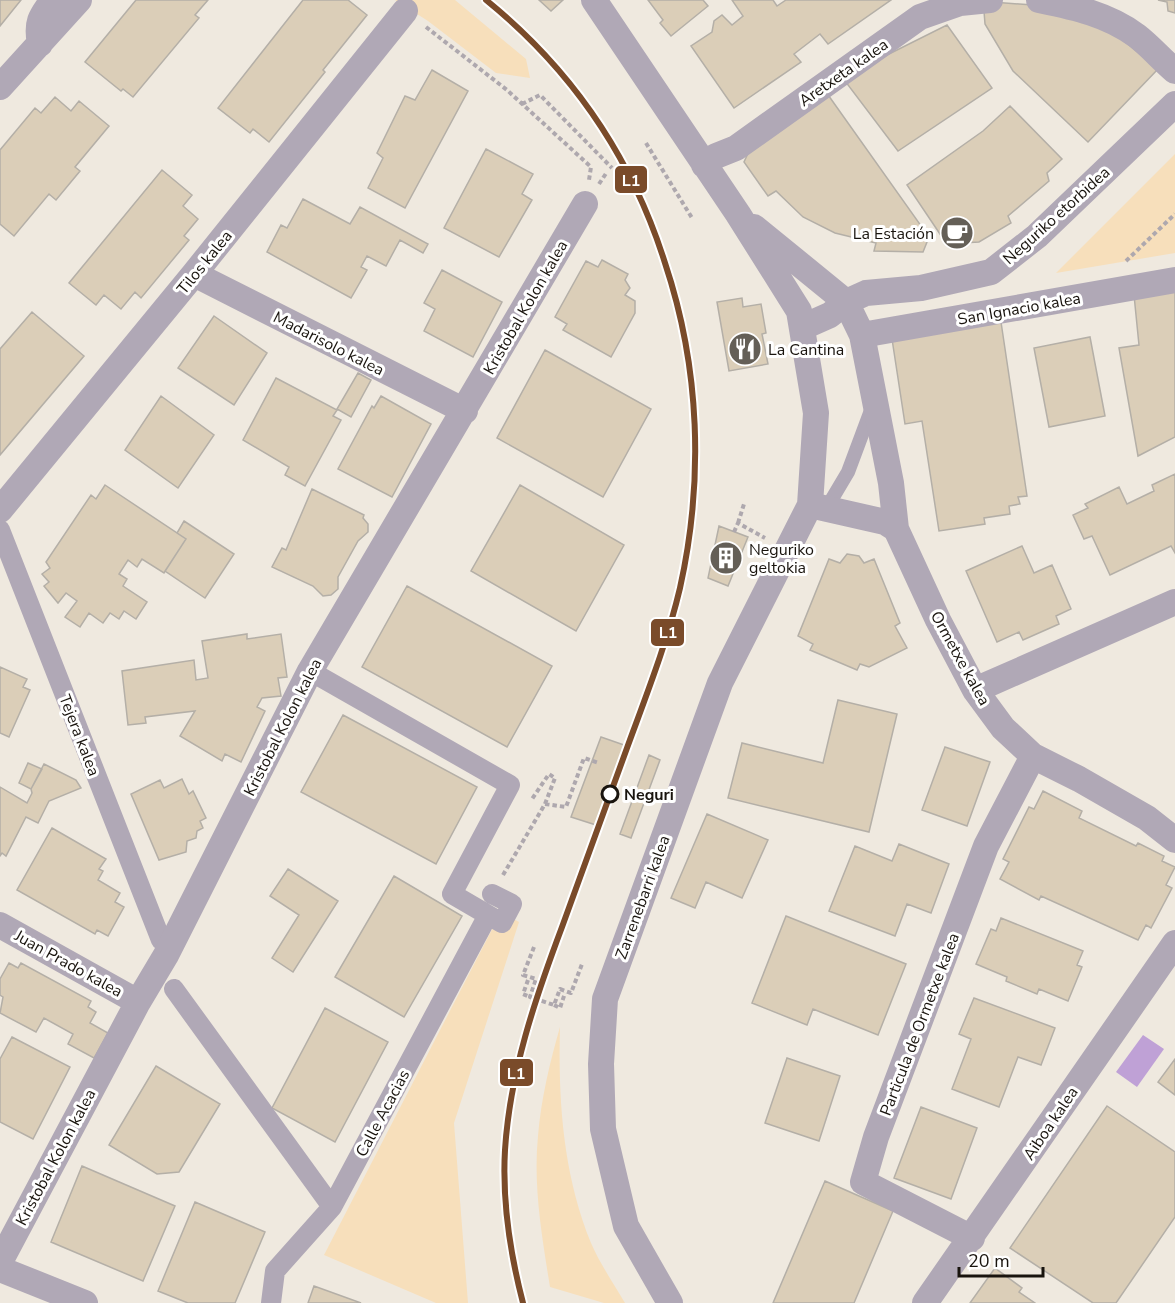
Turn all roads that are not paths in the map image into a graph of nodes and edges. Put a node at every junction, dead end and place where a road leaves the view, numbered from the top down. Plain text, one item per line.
1 (53, 0) edge
2 (78, 0) edge
3 (594, 0) edge
4 (990, 0) edge
5 (1039, 0) edge
6 (921, 9) edge
7 (405, 11) road end
8 (40, 44) junction
9 (1175, 71) edge
10 (0, 87) edge
11 (1175, 104) edge
12 (704, 165) junction
13 (585, 204) road end
14 (738, 214) junction
15 (194, 274) junction
16 (1175, 280) edge
17 (846, 302) junction
18 (803, 327) junction
19 (862, 335) junction
20 (875, 398) junction
21 (465, 411) junction
22 (891, 483) junction
23 (818, 507) junction
24 (0, 510) edge
25 (860, 517) junction
26 (896, 529) junction
27 (0, 530) edge
28 (1175, 602) edge
29 (310, 671) junction
30 (975, 690) junction
31 (1033, 756) junction
32 (1175, 840) edge
33 (492, 894) road end
34 (488, 915) junction
35 (0, 925) edge
36 (161, 940) dead end
37 (1175, 943) edge
38 (174, 989) dead end
39 (138, 1002) junction
40 (332, 1207) junction
41 (972, 1238) junction
42 (0, 1262) edge
43 (0, 1269) edge
44 (85, 1303) edge
45 (271, 1303) edge
46 (670, 1303) edge
47 (925, 1303) edge

1 - 8 street
2 - 8 street
3 - 12 street
4 - 6 street, Aretxeta kalea
5 - 9 street
6 - 12 street, Aretxeta kalea
7 - 15 street, Tilos kalea
8 - 10 street
11 - 17 street, Neguriko etorbidea
12 - 14 street
13 - 21 street, Kristobal Kolon kalea
14 - 17 street
14 - 18 street
15 - 21 street, Madarisolo kalea
15 - 24 street, Tilos kalea
16 - 19 street, San Ignacio kalea
17 - 18 street, Neguriko etorbidea
17 - 19 street
18 - 23 street
19 - 20 street
20 - 22 street
20 - 23 lane
21 - 29 street, Kristobal Kolon kalea
22 - 25 street
22 - 26 street
23 - 25 street
23 - 46 street, Zarrenebarri kalea
25 - 26 street
26 - 30 street, Ormetxe kalea
27 - 36 street, Tejera kalea
28 - 30 street
29 - 34 street
29 - 39 street, Kristobal Kolon kalea
30 - 31 street, Ormetxe kalea
31 - 32 street, Ormetxe kalea
31 - 41 street, Particula de Ormetxe kalea
33 - 34 street
34 - 40 street, Calle Acacias
35 - 39 street, Juan Prado kalea
37 - 41 street, Aiboa kalea
38 - 40 street
39 - 42 street, Kristobal Kolon kalea
40 - 45 street, Calle Acacias
41 - 47 street, Aiboa kalea
43 - 44 street

